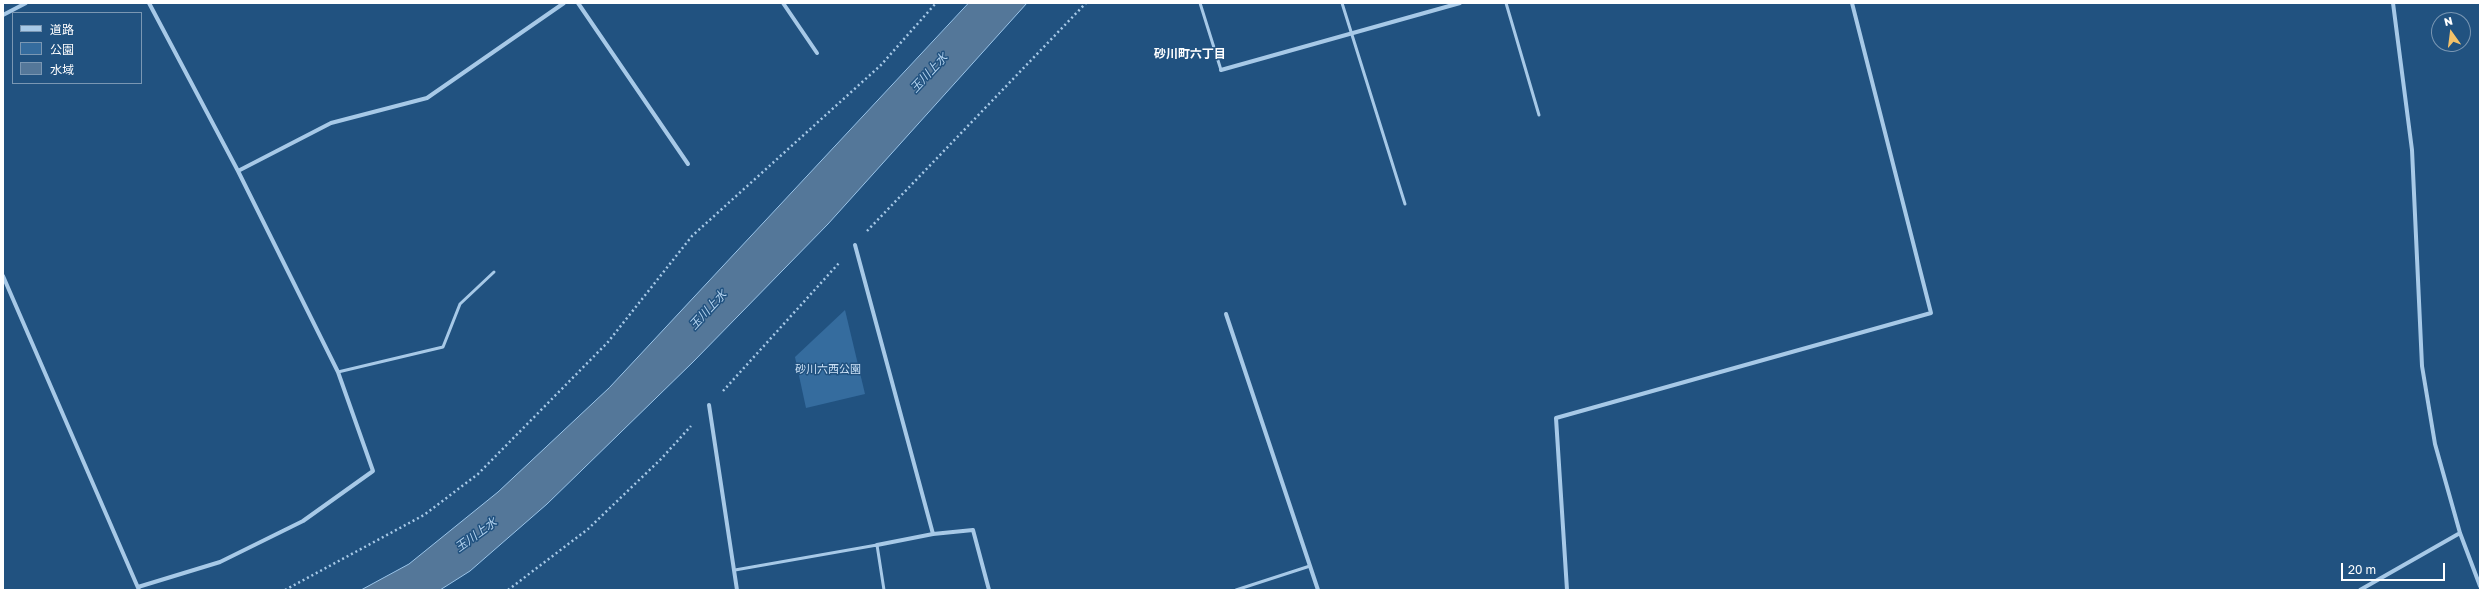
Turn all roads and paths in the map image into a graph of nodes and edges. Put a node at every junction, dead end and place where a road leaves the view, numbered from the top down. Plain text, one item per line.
1 (26, 3) edge
2 (149, 3) edge
3 (564, 3) edge
4 (578, 3) edge
5 (783, 3) edge
6 (936, 3) edge
7 (1086, 3) edge
8 (1200, 3) edge
9 (1342, 3) edge
10 (1460, 3) edge
11 (1506, 3) edge
12 (1852, 3) edge
13 (2393, 3) edge
14 (3, 15) edge
15 (1351, 33) junction
16 (817, 53) dead end
17 (1221, 70) joint
18 (1539, 114) dead end
19 (688, 164) dead end
20 (238, 171) junction
21 (1405, 204) dead end
22 (885, 210) dead end
23 (854, 245) dead end
24 (494, 272) dead end
25 (3, 276) edge
26 (1226, 314) dead end
27 (338, 372) junction
28 (709, 406) dead end
29 (2460, 533) junction
30 (933, 534) junction
31 (877, 545) junction
32 (1310, 566) junction
33 (735, 570) junction
34 (2480, 586) edge
35 (138, 589) edge
36 (285, 590) edge
37 (737, 590) edge
38 (884, 590) edge
39 (990, 590) edge
40 (1236, 590) edge
41 (1318, 590) edge
42 (1567, 590) edge
43 (2360, 590) edge

1 - 14 street
2 - 20 street
3 - 20 street
4 - 19 street
5 - 16 street
6 - 36 path
7 - 22 path
8 - 17 lane
9 - 15 lane
10 - 15 street
11 - 18 lane
12 - 42 street
13 - 29 street
15 - 17 street
15 - 21 lane
20 - 27 street
23 - 30 street
24 - 27 lane
25 - 35 street
26 - 32 street
27 - 35 street
28 - 33 street
29 - 34 street
29 - 43 street
30 - 31 street
30 - 39 street
31 - 33 lane
31 - 38 lane
32 - 40 lane
32 - 41 street
33 - 37 street

